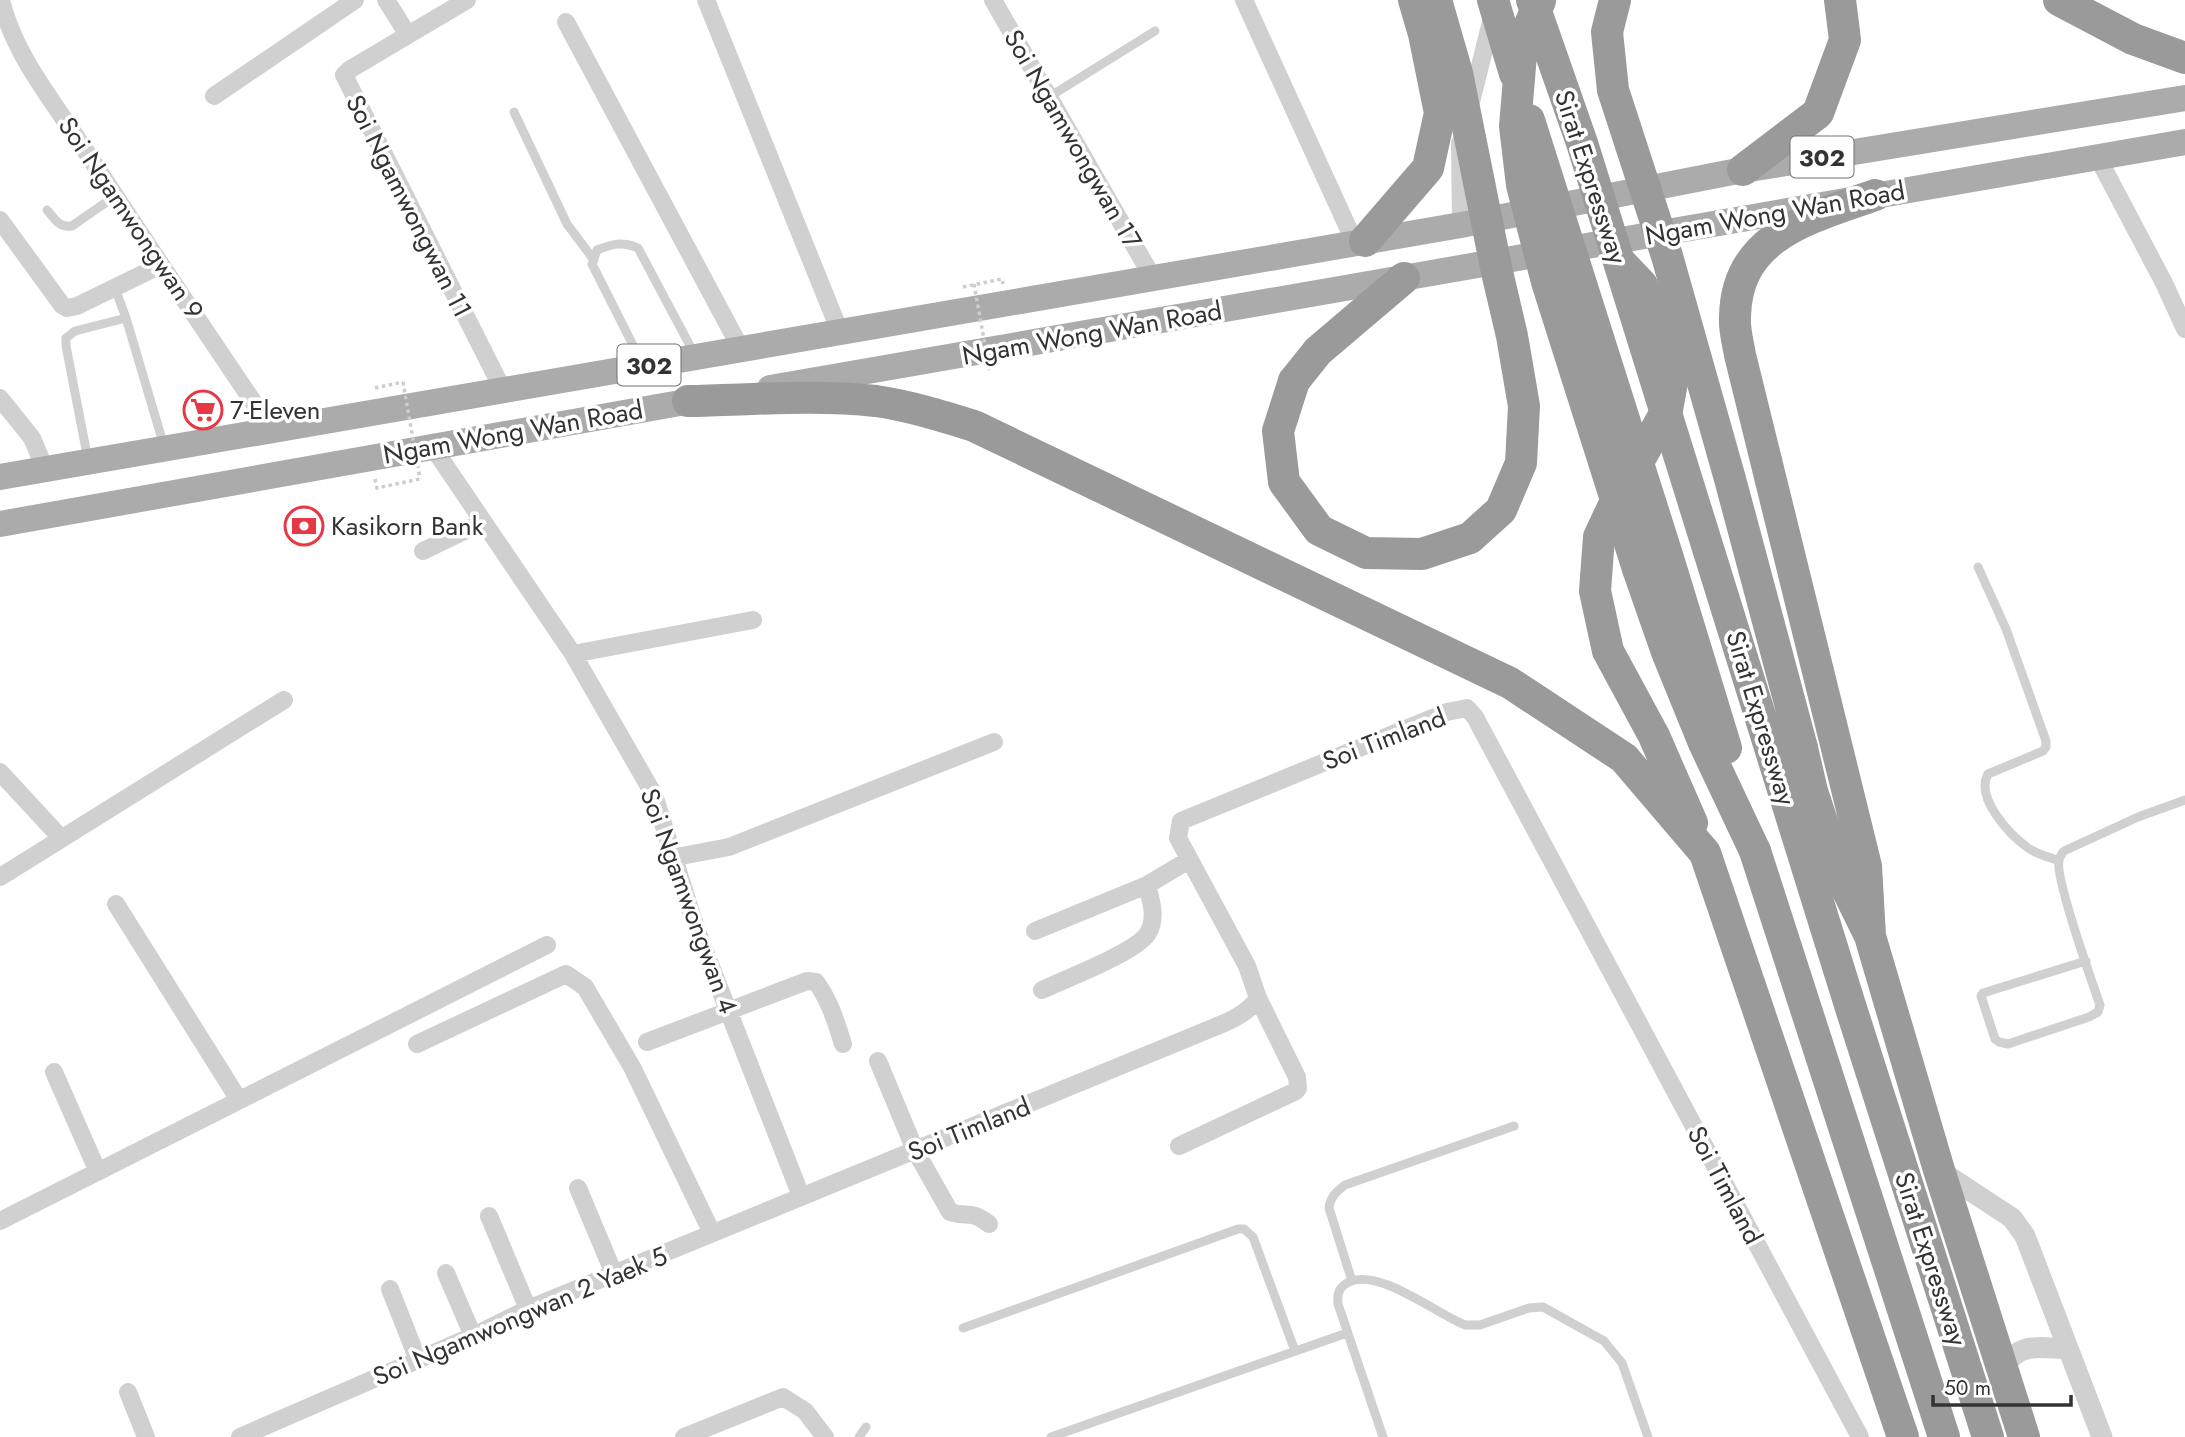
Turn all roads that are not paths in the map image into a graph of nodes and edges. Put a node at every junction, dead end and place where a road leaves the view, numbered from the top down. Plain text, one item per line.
1 (1, 0) edge
2 (355, 0) edge
3 (386, 0) edge
4 (467, 0) edge
5 (706, 0) edge
6 (993, 0) edge
7 (1244, 0) edge
8 (1414, 0) edge
9 (1436, 0) edge
10 (1492, 0) edge
11 (1532, 0) edge
12 (1541, 0) edge
13 (1615, 0) edge
14 (1840, 0) edge
15 (2059, 0) edge
16 (2066, 0) edge
17 (2095, 19) junction
18 (566, 22) dead end
19 (1155, 31) dead end
20 (408, 35) junction
21 (2185, 58) edge
22 (214, 96) dead end
23 (1049, 97) junction
24 (2185, 98) edge
25 (514, 112) dead end
26 (2185, 142) edge
27 (2097, 156) junction
28 (1743, 170) junction
29 (1875, 195) junction
30 (115, 196) junction
31 (47, 210) dead end
32 (0, 220) edge
33 (1461, 225) junction
34 (1360, 242) junction
35 (1600, 243) junction
36 (594, 260) junction
37 (161, 265) junction
38 (1153, 278) junction
39 (1404, 278) junction
40 (115, 288) junction
41 (126, 318) junction
42 (2185, 329) edge
43 (840, 332) junction
44 (741, 349) junction
45 (696, 357) junction
46 (643, 366) junction
47 (503, 390) junction
48 (0, 398) edge
49 (688, 401) junction
50 (272, 430) junction
51 (432, 446) junction
52 (164, 448) junction
53 (89, 462) junction
54 (45, 469) junction
55 (0, 477) edge
56 (482, 522) junction
57 (0, 524) edge
58 (423, 551) dead end
59 (1978, 567) dead end
60 (753, 620) dead end
61 (573, 654) junction
62 (284, 700) dead end
63 (994, 742) dead end
64 (0, 772) edge
65 (2185, 800) edge
66 (61, 838) junction
67 (1755, 851) junction
68 (1705, 853) junction
69 (676, 857) junction
70 (1189, 860) junction
71 (2059, 861) junction
72 (0, 877) edge
73 (1147, 885) junction
74 (116, 904) dead end
75 (1035, 931) dead end
76 (1870, 936) junction
77 (547, 945) dead end
78 (2086, 961) junction
79 (1042, 990) dead end
80 (1258, 998) junction
81 (730, 1012) junction
82 (647, 1042) dead end
83 (417, 1044) dead end
84 (843, 1044) dead end
85 (878, 1061) dead end
86 (54, 1072) dead end
87 (239, 1100) junction
88 (1514, 1126) dead end
89 (1179, 1146) dead end
90 (915, 1150) junction
91 (1939, 1170) junction
92 (98, 1171) junction
93 (578, 1188) dead end
94 (801, 1196) junction
95 (489, 1216) dead end
96 (0, 1221) edge
97 (989, 1224) dead end
98 (712, 1233) junction
99 (446, 1273) dead end
100 (614, 1274) junction
101 (1352, 1280) junction
102 (390, 1289) dead end
103 (528, 1309) junction
104 (963, 1328) dead end
105 (1347, 1333) junction
106 (473, 1336) junction
107 (2068, 1349) junction
108 (1295, 1351) junction
109 (418, 1360) junction
110 (2003, 1367) junction
111 (128, 1392) dead end
112 (866, 1427) dead end
113 (146, 1437) edge
114 (240, 1437) edge
115 (684, 1437) edge
116 (825, 1437) edge
117 (859, 1437) edge
118 (1051, 1437) edge
119 (1383, 1437) edge
120 (1648, 1437) edge
121 (1860, 1437) edge
122 (1903, 1437) edge
123 (1944, 1437) edge
124 (1988, 1437) edge
125 (2024, 1437) edge
126 (2102, 1437) edge

1 - 30 street, Soi Ngamwongwan 9
2 - 22 street
3 - 20 street
4 - 20 street, Soi Ngamwongwan 11
5 - 43 street
6 - 23 street, Soi Ngamwongwan 17
7 - 34 street
8 - 34 highway
9 - 39 highway, bridge
10 - 33 street
10 - 67 highway, Sirat Expressway, bridge
11 - 124 highway, Sirat Expressway, bridge
12 - 67 highway, bridge
13 - 76 highway, bridge
14 - 28 highway
15 - 17 highway
16 - 17 highway
17 - 21 highway
18 - 44 street
19 - 23 lane
20 - 47 street, Soi Ngamwongwan 11
23 - 38 street, Soi Ngamwongwan 17
24 - 28 main road, Ngam Wong Wan Road / 302
25 - 36 lane
26 - 27 main road, Ngam Wong Wan Road / 302
27 - 29 main road, Ngam Wong Wan Road / 302
27 - 42 street
28 - 33 main road, Ngam Wong Wan Road / 302
29 - 35 main road, Ngam Wong Wan Road / 302
29 - 76 highway
30 - 31 lane
30 - 37 street, Soi Ngamwongwan 9
32 - 40 street
33 - 34 main road, Ngam Wong Wan Road / 302
34 - 38 main road, Ngam Wong Wan Road / 302
35 - 39 main road, Ngam Wong Wan Road / 302
35 - 68 highway
36 - 45 lane
36 - 46 lane
37 - 40 street
37 - 50 street, Soi Ngamwongwan 9
38 - 43 main road, Ngam Wong Wan Road / 302
39 - 49 main road, Ngam Wong Wan Road / 302
40 - 41 lane
41 - 52 lane
41 - 53 lane
43 - 44 main road, Ngam Wong Wan Road / 302
44 - 45 main road, Ngam Wong Wan Road / 302
45 - 46 main road, Ngam Wong Wan Road / 302
46 - 47 main road, Ngam Wong Wan Road / 302
47 - 50 main road, Ngam Wong Wan Road / 302
48 - 54 street
49 - 51 main road, Ngam Wong Wan Road / 302
49 - 68 highway
50 - 52 main road, Ngam Wong Wan Road / 302
51 - 56 street, Soi Ngamwongwan 4
51 - 57 main road, Ngam Wong Wan Road / 302
52 - 53 main road, Ngam Wong Wan Road / 302
53 - 54 main road, Ngam Wong Wan Road / 302
54 - 55 main road, Ngam Wong Wan Road / 302
56 - 58 street
56 - 61 street, Soi Ngamwongwan 4
59 - 71 lane
60 - 61 street
61 - 69 street, Soi Ngamwongwan 4
62 - 66 street
63 - 69 street
64 - 66 street
65 - 71 lane
66 - 72 street
67 - 123 highway, Sirat Expressway
68 - 122 highway
69 - 81 street, Soi Ngamwongwan 4
70 - 73 street
70 - 80 street, Soi Timland
70 - 121 street, Soi Timland
71 - 78 lane
73 - 75 street
73 - 79 street
74 - 87 street
76 - 91 highway
77 - 87 street
78 - 78 lane
80 - 89 street
80 - 90 street, Soi Timland
81 - 82 street
81 - 84 street
81 - 94 street, Soi Ngamwongwan 4
83 - 98 street
85 - 90 street
86 - 92 street
87 - 92 street
88 - 101 lane
90 - 94 street, Soi Timland
90 - 97 street
91 - 107 street
91 - 110 highway
92 - 96 street
93 - 100 street
94 - 98 street, Soi Ngamwongwan 2 Yaek 5
95 - 103 street
98 - 100 street, Soi Ngamwongwan 2 Yaek 5
99 - 106 street
100 - 103 street, Soi Ngamwongwan 2 Yaek 5
101 - 105 lane
101 - 120 lane
102 - 109 street
103 - 106 street, Soi Ngamwongwan 2 Yaek 5
104 - 108 lane
105 - 108 lane
105 - 119 lane
106 - 109 street, Soi Ngamwongwan 2 Yaek 5
107 - 110 street
107 - 126 street
108 - 118 lane
109 - 114 street, Soi Ngamwongwan 2 Yaek 5
110 - 125 highway
111 - 113 street
112 - 117 lane
115 - 116 street

